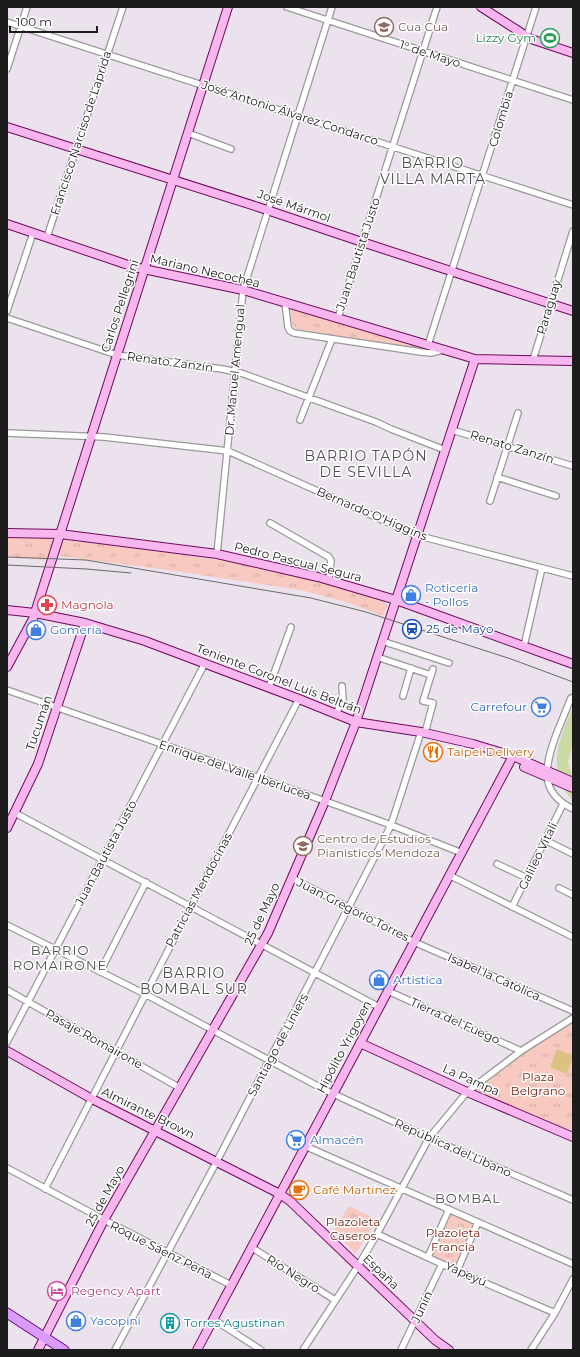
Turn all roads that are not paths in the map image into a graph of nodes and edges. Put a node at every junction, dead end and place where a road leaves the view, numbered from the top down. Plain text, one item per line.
1 (27, 7) edge
2 (123, 7) edge
3 (228, 7) edge
4 (287, 7) edge
5 (332, 7) edge
6 (437, 7) edge
7 (481, 7) edge
8 (536, 7) edge
9 (328, 20) junction
10 (7, 22) edge
11 (21, 26) junction
12 (527, 36) junction
13 (423, 52) junction
14 (573, 53) edge
15 (108, 54) junction
16 (7, 69) edge
17 (513, 80) junction
18 (203, 85) junction
19 (573, 100) edge
20 (298, 116) junction
21 (7, 127) edge
22 (188, 133) junction
23 (392, 147) junction
24 (76, 149) junction
25 (231, 149) dead end
26 (483, 177) junction
27 (173, 180) junction
28 (573, 205) edge
29 (267, 210) junction
30 (7, 224) edge
31 (573, 231) edge
32 (33, 232) junction
33 (47, 237) junction
34 (362, 242) junction
35 (145, 269) junction
36 (452, 271) junction
37 (243, 290) junction
38 (285, 302) junction
39 (550, 304) junction
40 (7, 311) edge
41 (573, 311) edge
42 (7, 318) edge
43 (338, 318) junction
44 (332, 339) junction
45 (428, 345) junction
46 (446, 350) junction
47 (117, 355) junction
48 (475, 359) junction
49 (533, 360) junction
50 (573, 361) edge
51 (235, 371) junction
52 (309, 397) junction
53 (518, 413) dead end
54 (300, 420) dead end
55 (452, 430) junction
56 (7, 433) edge
57 (91, 437) junction
58 (507, 445) junction
59 (445, 450) junction
60 (228, 451) junction
61 (573, 466) edge
62 (497, 477) junction
63 (556, 496) dead end
64 (490, 500) dead end
65 (270, 523) dead end
66 (7, 533) edge
67 (60, 534) junction
68 (416, 535) junction
69 (217, 554) junction
70 (542, 568) junction
71 (573, 576) edge
72 (329, 579) junction
73 (396, 600) junction
74 (7, 610) edge
75 (35, 613) junction
76 (85, 623) junction
77 (291, 627) dead end
78 (382, 641) junction
79 (524, 646) junction
80 (377, 657) junction
81 (205, 663) junction
82 (449, 663) dead end
83 (573, 664) edge
84 (7, 667) edge
85 (411, 668) junction
86 (342, 686) dead end
87 (269, 687) junction
88 (7, 690) edge
89 (403, 696) dead end
90 (571, 698) dead end
91 (299, 699) junction
92 (58, 707) junction
93 (336, 714) junction
94 (356, 722) junction
95 (423, 732) junction
96 (163, 745) junction
97 (511, 759) junction
98 (546, 774) junction
99 (258, 778) junction
100 (571, 784) edge
101 (325, 801) junction
102 (563, 804) junction
103 (573, 809) edge
104 (15, 813) junction
105 (391, 825) junction
106 (7, 828) edge
107 (545, 840) junction
108 (462, 853) junction
109 (573, 854) edge
110 (103, 859) junction
111 (497, 864) dead end
112 (449, 875) junction
113 (292, 878) junction
114 (526, 878) junction
115 (146, 882) junction
116 (559, 888) dead end
117 (573, 895) edge
118 (191, 906) junction
119 (512, 907) junction
120 (349, 908) junction
121 (7, 925) edge
122 (573, 937) edge
123 (414, 942) junction
124 (262, 944) junction
125 (56, 950) junction
126 (100, 972) junction
127 (316, 972) junction
128 (7, 990) edge
129 (388, 991) junction
130 (145, 994) junction
131 (28, 1002) junction
132 (379, 1007) junction
133 (573, 1011) edge
134 (573, 1018) edge
135 (213, 1030) junction
136 (7, 1042) edge
137 (360, 1043) junction
138 (7, 1051) edge
139 (521, 1051) junction
140 (116, 1052) junction
141 (270, 1061) junction
142 (180, 1088) junction
143 (467, 1092) junction
144 (333, 1094) junction
145 (92, 1099) junction
146 (156, 1131) junction
147 (429, 1138) junction
148 (573, 1138) edge
149 (306, 1146) junction
150 (217, 1161) junction
151 (7, 1168) edge
152 (401, 1188) junction
153 (45, 1189) junction
154 (280, 1194) junction
155 (573, 1200) edge
156 (449, 1209) junction
157 (104, 1220) junction
158 (478, 1222) junction
159 (377, 1234) junction
160 (251, 1247) junction
161 (167, 1252) junction
162 (428, 1258) junction
163 (442, 1264) junction
164 (573, 1264) edge
165 (358, 1266) junction
166 (457, 1271) junction
167 (573, 1279) edge
168 (231, 1285) junction
169 (335, 1300) junction
170 (7, 1313) edge
171 (555, 1313) junction
172 (213, 1319) junction
173 (416, 1321) junction
174 (44, 1337) junction
175 (38, 1350) edge
176 (64, 1350) edge
177 (115, 1350) edge
178 (197, 1350) edge
179 (261, 1350) edge
180 (303, 1350) edge
181 (401, 1350) edge
182 (449, 1350) edge
183 (531, 1350) edge

1 - 11 street
2 - 15 street, Francisco Narciso de Laprida
3 - 18 street, Carlos Pellegrini
4 - 9 street, 1° de Mayo
5 - 9 street, Dr. Manuel Amengual
6 - 13 street, Juan Bautista Justo
7 - 12 street
8 - 12 street, Colombia
9 - 13 street, 1° de Mayo
9 - 20 street, Dr. Manuel Amengual
10 - 11 street, José Antonio Álvarez Condarco
11 - 15 street, José Antonio Álvarez Condarco
11 - 16 street
12 - 14 street
12 - 17 street, Colombia
13 - 17 street, 1° de Mayo
13 - 23 street, Juan Bautista Justo
15 - 18 street, José Antonio Álvarez Condarco
15 - 24 street, Francisco Narciso de Laprida
17 - 19 street, 1° de Mayo
17 - 26 street, Colombia
18 - 20 street, José Antonio Álvarez Condarco
18 - 22 street, Carlos Pellegrini
20 - 23 street, José Antonio Álvarez Condarco
20 - 29 street, Dr. Manuel Amengual
21 - 24 street, José Mármol
22 - 25 street
22 - 27 street, Carlos Pellegrini
23 - 26 street, José Antonio Álvarez Condarco
23 - 34 street, Juan Bautista Justo
24 - 27 street, José Mármol
24 - 33 street, Francisco Narciso de Laprida
26 - 28 street, José Antonio Álvarez Condarco
26 - 36 street, Colombia
27 - 29 street, José Mármol
27 - 35 street, Carlos Pellegrini
29 - 34 street, José Mármol
29 - 37 street, Dr. Manuel Amengual
30 - 32 street, Mariano Necochea
31 - 39 street, Paraguay
32 - 33 street, Mariano Necochea
32 - 40 street
33 - 35 street, Mariano Necochea
34 - 36 street, José Mármol
34 - 43 street, Juan Bautista Justo
35 - 37 street, Mariano Necochea
35 - 47 street, Carlos Pellegrini
36 - 39 street, José Mármol
36 - 45 street, Colombia
37 - 38 street, Mariano Necochea
37 - 51 street, Dr. Manuel Amengual
38 - 43 street, Mariano Necochea
38 - 44 street, Mariano Necochea
39 - 41 street, José Mármol
39 - 49 street, Paraguay
42 - 47 street, Renato Zanzín
43 - 45 street, Mariano Necochea
44 - 46 street, Mariano Necochea
44 - 52 street
45 - 46 street, Mariano Necochea
46 - 48 street, Mariano Necochea
47 - 51 street, Renato Zanzín
47 - 57 street, Carlos Pellegrini
48 - 49 street, Mariano Necochea
48 - 55 street, 25 de Mayo
49 - 50 street, Mariano Necochea
51 - 52 street, Renato Zanzín
51 - 60 street, Dr. Manuel Amengual
52 - 54 street
52 - 59 street, Renato Zanzín
53 - 58 street
55 - 58 street, Renato Zanzín
55 - 59 street, 25 de Mayo
56 - 57 street, Bernardo O'Higgins
57 - 60 street, Bernardo O'Higgins
57 - 67 street, Carlos Pellegrini
58 - 61 street, Renato Zanzín
58 - 62 street
59 - 68 street, 25 de Mayo
60 - 68 street, Bernardo O'Higgins
60 - 69 street, Dr. Manuel Amengual
62 - 63 street
62 - 64 street
65 - 72 street
66 - 67 street, Pedro Pascual Segura
67 - 69 street, Pedro Pascual Segura
67 - 75 street, Carlos Pellegrini
68 - 70 street, Bernardo O'Higgins
68 - 73 street, 25 de Mayo
69 - 72 street, Pedro Pascual Segura
70 - 71 street, Bernardo O'Higgins
70 - 79 street
72 - 73 street, Pedro Pascual Segura
73 - 78 street, 25 de Mayo
73 - 79 street, Pedro Pascual Segura
74 - 75 street, Teniente Coronel Luis Beltrán
75 - 76 street, Teniente Coronel Luis Beltrán
75 - 84 street, Carlos Pellegrini
76 - 81 street, Teniente Coronel Luis Beltrán
76 - 92 street, Tucumán
77 - 87 street
78 - 80 street, 25 de Mayo
78 - 82 street
79 - 83 street, Pedro Pascual Segura
80 - 85 street
80 - 94 street, 25 de Mayo
81 - 87 street, Teniente Coronel Luis Beltrán
81 - 96 street, Juan Bautista Justo
85 - 89 street
85 - 95 street, Santiago de Liniers
86 - 93 street
87 - 91 street, Teniente Coronel Luis Beltrán
88 - 92 street, Enrique del Valle Iberlucea
90 - 98 street
91 - 93 street, Teniente Coronel Luis Beltrán
91 - 99 street, Patricias Mendocinas
92 - 96 street, Enrique del Valle Iberlucea
92 - 104 street, Tucumán
93 - 94 street, Teniente Coronel Luis Beltrán
94 - 95 street, Teniente Coronel Luis Beltrán
94 - 101 street, 25 de Mayo
95 - 97 street, Teniente Coronel Luis Beltrán
95 - 105 street, Santiago de Liniers
96 - 99 street, Enrique del Valle Iberlucea
96 - 110 street, Juan Bautista Justo
97 - 98 street, Teniente Coronel Luis Beltrán
97 - 108 street, Hipólito Yrigoyen
98 - 100 street, Teniente Coronel Luis Beltrán
98 - 102 street
99 - 101 street, Enrique del Valle Iberlucea
99 - 118 street, Patricias Mendocinas
101 - 105 street, Enrique del Valle Iberlucea
101 - 113 street, 25 de Mayo
102 - 103 street
102 - 107 street, Galileo Vitali
104 - 106 street, Tucumán
104 - 110 street
105 - 108 street, Enrique del Valle Iberlucea
105 - 120 street, Santiago de Liniers
107 - 109 street
107 - 114 street, Galileo Vitali
108 - 112 street, Hipólito Yrigoyen
110 - 115 street
110 - 125 street, Juan Bautista Justo
111 - 114 street
112 - 119 street
112 - 123 street, Hipólito Yrigoyen
113 - 120 street, Juan Gregorio Torres
113 - 124 street, 25 de Mayo
114 - 119 street, Galileo Vitali
115 - 118 street
115 - 126 street
116 - 117 street
118 - 124 street
118 - 130 street, Patricias Mendocinas
119 - 122 street
120 - 123 street, Juan Gregorio Torres
120 - 127 street, Santiago de Liniers
121 - 125 street, República del Libano
123 - 129 street, Hipólito Yrigoyen
123 - 133 street, Isabel la Católica
124 - 127 street
124 - 135 street, 25 de Mayo
125 - 126 street, República del Libano
125 - 131 street, Juan Bautista Justo
126 - 130 street, República del Libano
127 - 132 street
127 - 141 street, Santiago de Liniers
128 - 131 street, Pasaje Romairone
129 - 132 street, Hipólito Yrigoyen
129 - 139 street, Tierra del Fuego
130 - 135 street, República del Libano
130 - 140 street, Patricias Mendocinas
131 - 136 street, Juan Bautista Justo
131 - 140 street, Pasaje Romairone
132 - 137 street, Hipólito Yrigoyen
134 - 139 street
135 - 141 street, República del Libano
135 - 142 street, 25 de Mayo
137 - 143 street, La Pampa
137 - 144 street, Hipólito Yrigoyen
138 - 145 street, Almirante Brown
139 - 143 street
140 - 142 street, Pasaje Romairone
140 - 145 street, Patricias Mendocinas
141 - 144 street, República del Libano
141 - 150 street, Santiago de Liniers
142 - 146 street, 25 de Mayo
143 - 147 street
143 - 148 street, La Pampa
144 - 147 street, República del Libano
144 - 149 street, Hipólito Yrigoyen
145 - 146 street, Almirante Brown
145 - 153 street, Patricias Mendocinas
146 - 150 street, Almirante Brown
146 - 157 street, 25 de Mayo
147 - 152 street
147 - 155 street, República del Libano
149 - 152 street
149 - 154 street, Hipólito Yrigoyen
150 - 154 street, Almirante Brown
150 - 161 street, Santiago de Liniers
151 - 153 street, Roque Sáenz Peña
152 - 156 street
152 - 159 street
153 - 157 street, Roque Sáenz Peña
154 - 160 street, Hipólito Yrigoyen
154 - 165 street, España
156 - 158 street
156 - 162 street
157 - 161 street, Roque Sáenz Peña
157 - 174 street, 25 de Mayo
158 - 164 street
158 - 166 street
159 - 162 street, Yapeyú
159 - 165 street
160 - 168 street, Hipólito Yrigoyen
160 - 169 street, Río Negro
161 - 168 street, Roque Sáenz Peña
161 - 177 street, Santiago de Liniers
162 - 163 street, Yapeyú
163 - 166 street, Yapeyú
163 - 173 street, Junín
165 - 169 street
165 - 173 street, España
166 - 171 street, Yapeyú
167 - 171 street
168 - 172 street, Hipólito Yrigoyen
169 - 180 street
170 - 174 main road
171 - 183 street
172 - 178 street, Hipólito Yrigoyen
172 - 179 street
173 - 181 street, Junín
173 - 182 street, España
174 - 175 street, 25 de Mayo
174 - 176 main road

